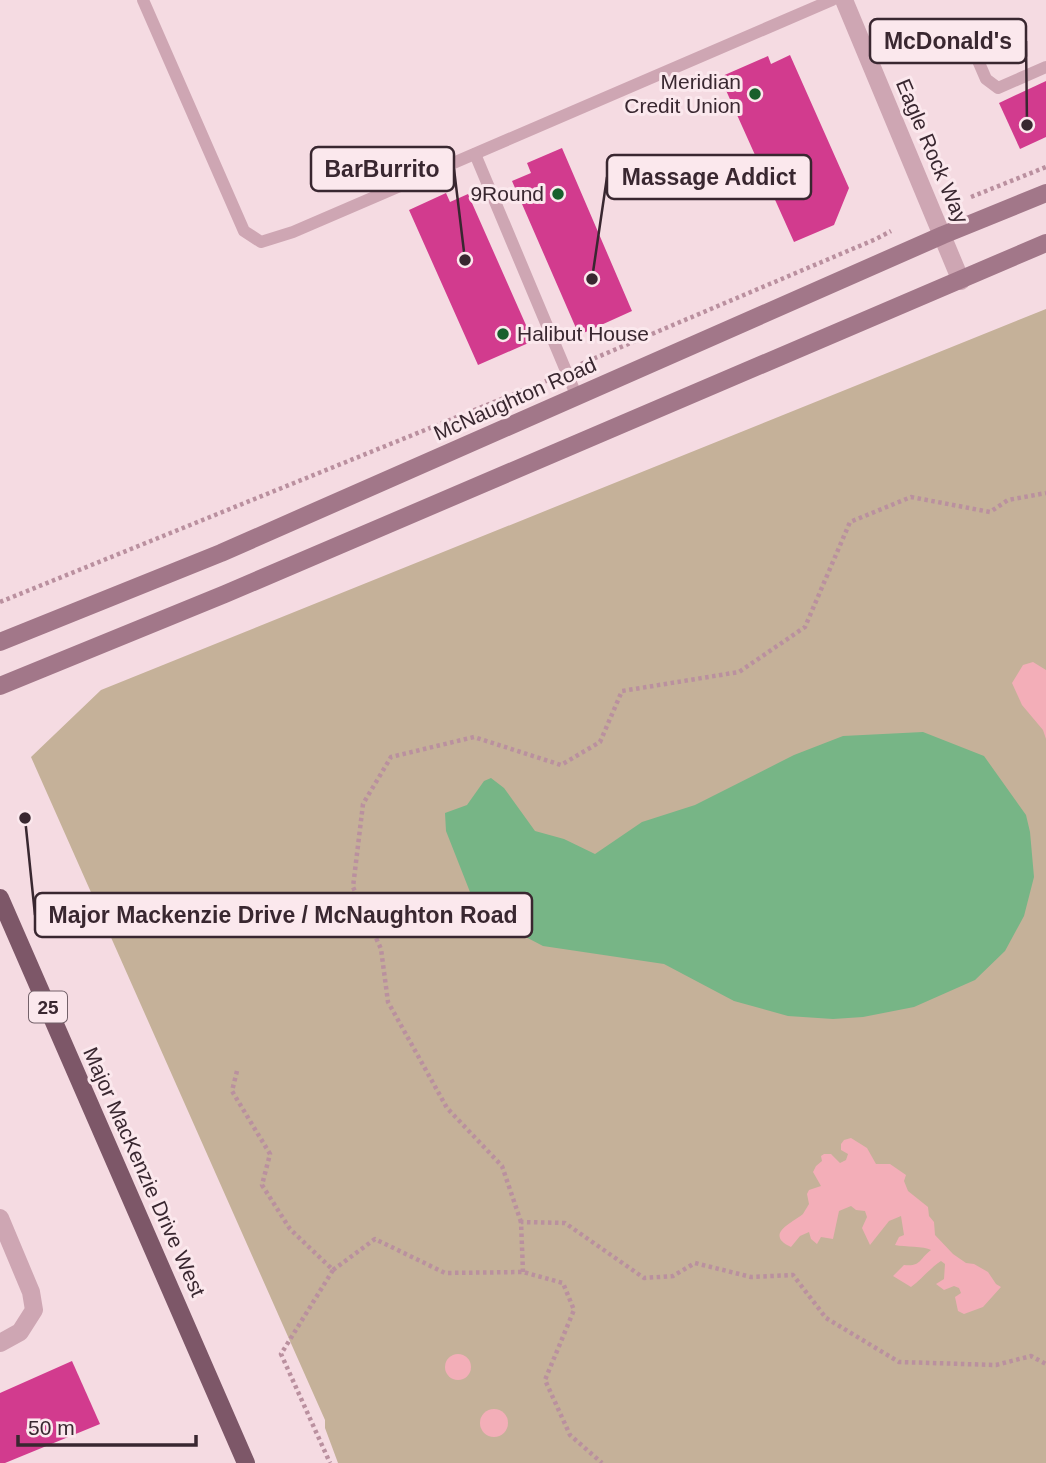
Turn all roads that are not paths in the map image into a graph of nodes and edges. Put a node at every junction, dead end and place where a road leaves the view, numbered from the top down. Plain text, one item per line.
1 (143, 0) edge
2 (832, 0) edge
3 (844, 0) edge
4 (973, 49) dead end
5 (1046, 67) edge
6 (475, 154) junction
7 (1046, 193) edge
8 (943, 235) junction
9 (1046, 243) edge
10 (961, 281) junction
11 (577, 397) junction
12 (0, 642) edge
13 (0, 686) edge
14 (0, 898) edge
15 (0, 1218) edge
16 (0, 1343) edge
17 (246, 1463) edge

1 - 6 lane
2 - 6 lane
3 - 8 street, Eagle Rock Way
4 - 5 lane
6 - 11 lane
7 - 8 street, McNaughton Road
8 - 10 street, Eagle Rock Way
8 - 11 street, McNaughton Road
9 - 10 street
10 - 13 street
11 - 12 street, McNaughton Road
14 - 17 main road, Major MacKenzie Drive West / 25
15 - 16 street

